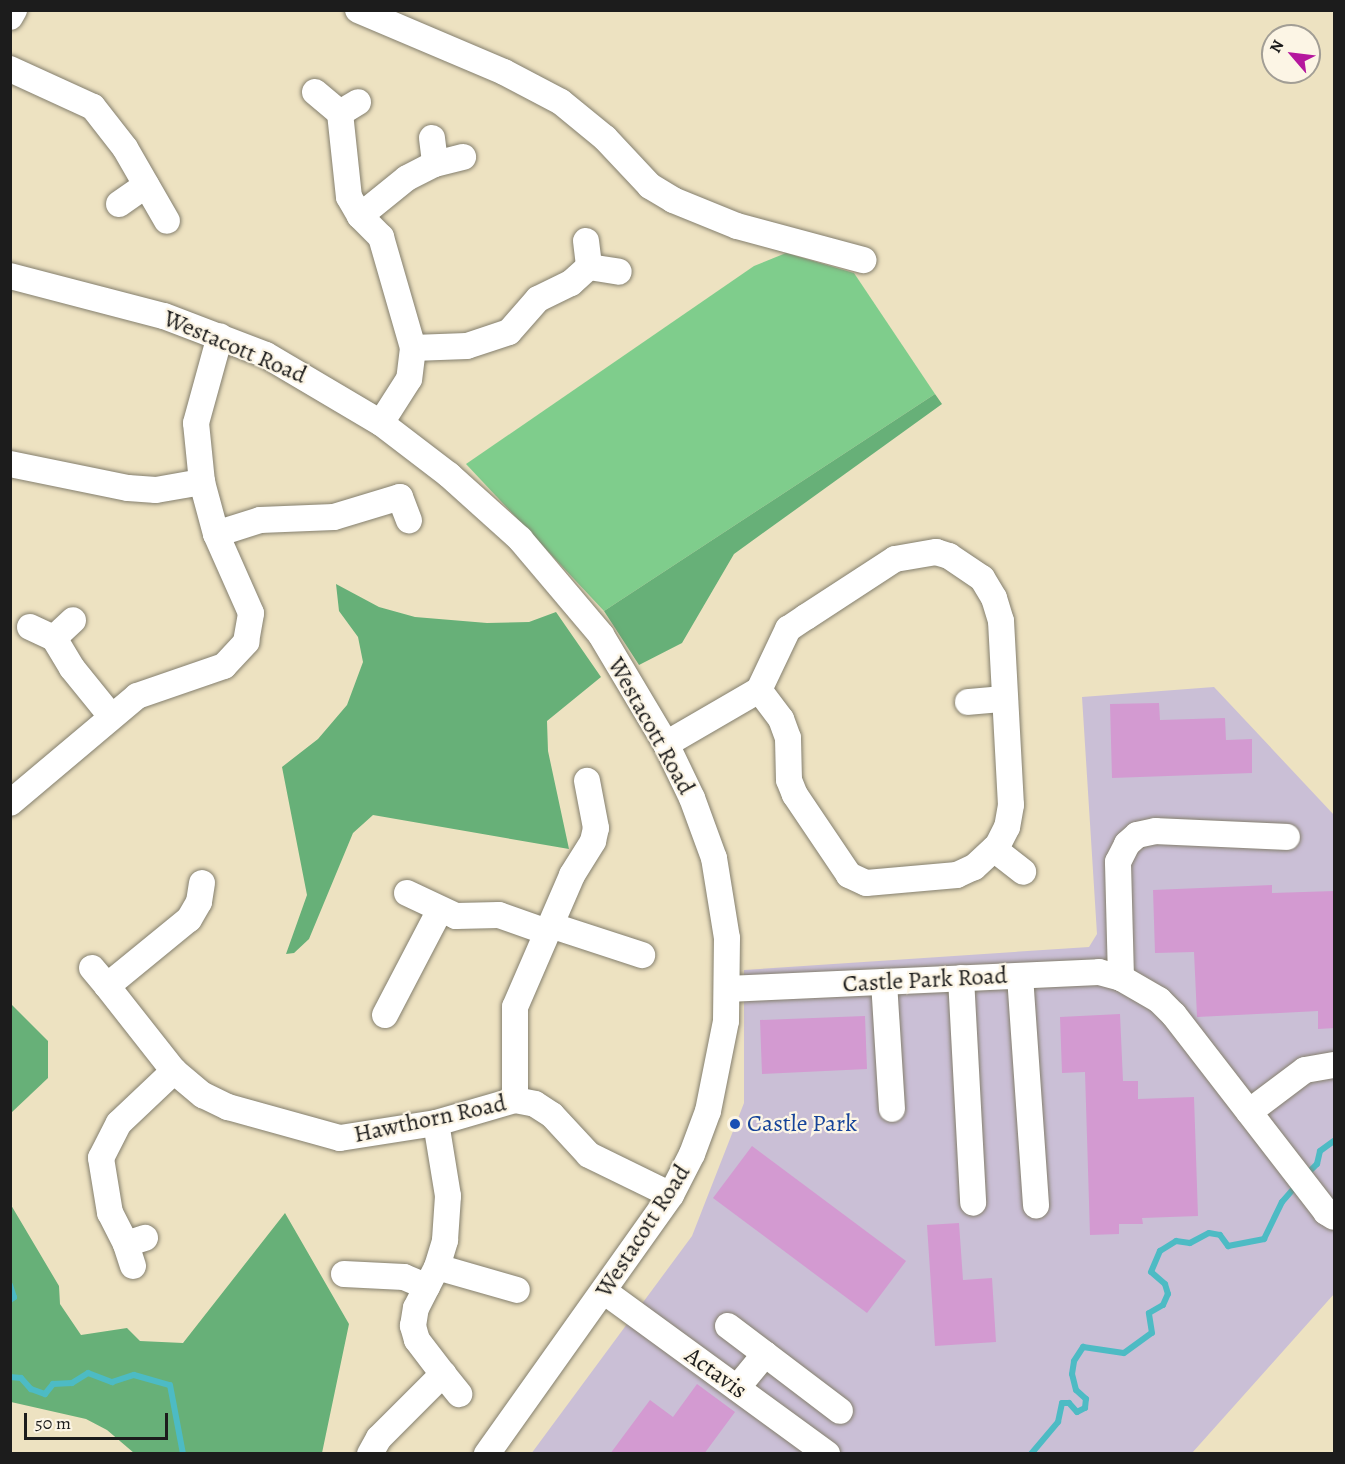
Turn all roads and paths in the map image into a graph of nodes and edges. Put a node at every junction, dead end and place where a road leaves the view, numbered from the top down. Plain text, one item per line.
1 (14, 10) edge
2 (358, 10) edge
3 (10, 17) edge
4 (10, 69) edge
5 (315, 92) dead end
6 (432, 138) dead end
7 (463, 157) dead end
8 (435, 164) junction
9 (146, 184) junction
10 (119, 204) dead end
11 (360, 216) junction
12 (167, 221) dead end
13 (586, 241) dead end
14 (863, 260) dead end
15 (589, 267) junction
16 (619, 272) dead end
17 (10, 276) edge
18 (220, 336) junction
19 (413, 348) junction
20 (381, 423) junction
21 (10, 465) edge
22 (202, 482) junction
23 (409, 520) dead end
24 (216, 534) junction
25 (73, 620) dead end
26 (30, 627) dead end
27 (54, 638) junction
28 (759, 690) junction
29 (1005, 699) junction
30 (968, 702) dead end
31 (110, 715) junction
32 (666, 744) junction
33 (587, 781) dead end
34 (10, 803) edge
35 (1287, 837) dead end
36 (994, 849) junction
37 (1023, 872) dead end
38 (200, 877) dead end
39 (407, 893) dead end
40 (440, 910) junction
41 (549, 929) junction
42 (642, 955) dead end
43 (1020, 976) junction
44 (961, 978) junction
45 (1121, 978) junction
46 (884, 982) junction
47 (727, 989) junction
48 (385, 1015) dead end
49 (1335, 1065) edge
50 (174, 1071) junction
51 (515, 1100) junction
52 (892, 1109) dead end
53 (1249, 1112) junction
54 (436, 1123) junction
55 (671, 1195) junction
56 (973, 1203) dead end
57 (1036, 1205) dead end
58 (1335, 1216) edge
59 (134, 1249) dead end
60 (344, 1274) dead end
61 (432, 1277) junction
62 (517, 1290) dead end
63 (606, 1292) junction
64 (728, 1326) dead end
65 (765, 1354) junction
66 (443, 1374) junction
67 (737, 1388) junction
68 (459, 1394) dead end
69 (840, 1411) dead end
70 (370, 1454) edge
71 (487, 1454) edge
72 (827, 1454) edge

1 - 3 street
2 - 14 street
4 - 9 street
5 - 11 street
6 - 8 street
7 - 8 street
8 - 11 street
9 - 10 street
9 - 12 street
11 - 19 street
13 - 15 street
15 - 16 street
15 - 19 street
17 - 18 street, Westacott Road
18 - 20 street, Westacott Road
18 - 22 street
19 - 20 street
20 - 32 street, Westacott Road
21 - 22 street
22 - 24 street
23 - 24 street
24 - 31 street
25 - 27 street
26 - 27 street
27 - 31 street
28 - 29 street
28 - 32 street
28 - 36 street
29 - 30 street
29 - 36 street
31 - 34 street
32 - 47 street, Westacott Road
33 - 41 street
35 - 45 street
36 - 37 street
38 - 50 street, Hawthorn Road
39 - 40 street
40 - 41 street
40 - 48 street
41 - 42 street
41 - 51 street
43 - 44 street, Castle Park Road
43 - 45 street, Castle Park Road
43 - 57 street
44 - 46 street, Castle Park Road
44 - 56 street
45 - 53 street, Castle Park Road
46 - 47 street, Castle Park Road
46 - 52 street
47 - 55 street, Westacott Road
49 - 53 street
50 - 54 street, Hawthorn Road
50 - 59 street
51 - 54 street, Hawthorn Road
51 - 55 street, Hawthorn Road
53 - 58 street, Castle Park Road
54 - 61 street
55 - 63 street, Westacott Road
60 - 61 street
61 - 62 street
61 - 66 street
63 - 67 street, Actavis
63 - 71 street, Westacott Road
64 - 65 street
65 - 67 street
65 - 69 street
66 - 68 street
66 - 70 street
67 - 72 street, Actavis

